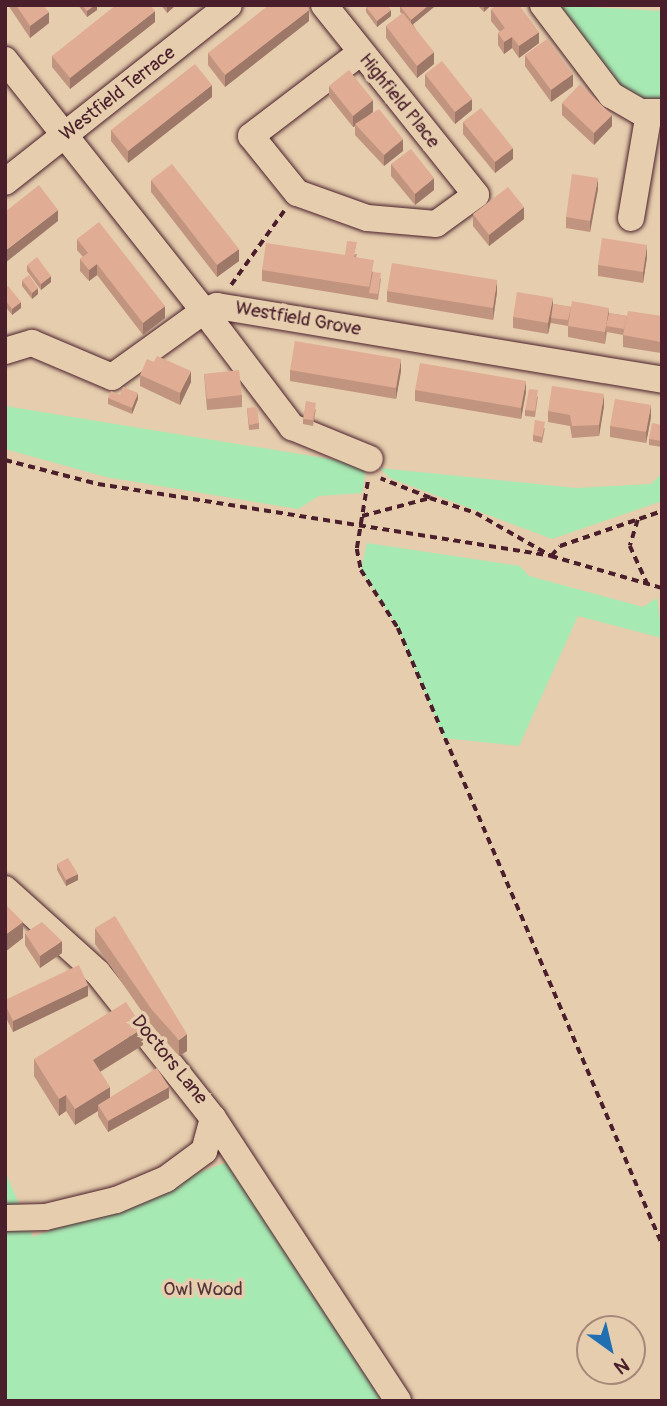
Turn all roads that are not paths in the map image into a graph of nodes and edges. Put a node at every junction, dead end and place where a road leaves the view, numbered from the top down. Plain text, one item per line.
1 (229, 5) edge
2 (324, 5) edge
3 (543, 5) edge
4 (360, 53) junction
5 (5, 60) edge
6 (655, 113) edge
7 (65, 136) junction
8 (5, 182) edge
9 (631, 218) dead end
10 (210, 308) junction
11 (5, 351) edge
12 (662, 380) edge
13 (370, 458) dead end
14 (5, 889) edge
15 (5, 911) edge
16 (30, 937) edge
17 (213, 1118) junction
18 (5, 1218) edge
19 (398, 1401) edge

1 - 7 street, Westfield Terrace
2 - 4 street, Highfield Place
3 - 6 street
4 - 4 street, Highfield Place
5 - 7 street
6 - 9 street
7 - 8 street, Westfield Terrace
7 - 10 street
10 - 11 street
10 - 12 street, Westfield Grove
10 - 13 street
14 - 17 street, Doctors Lane
15 - 16 street
17 - 18 street, Doctors Lane
17 - 19 street

